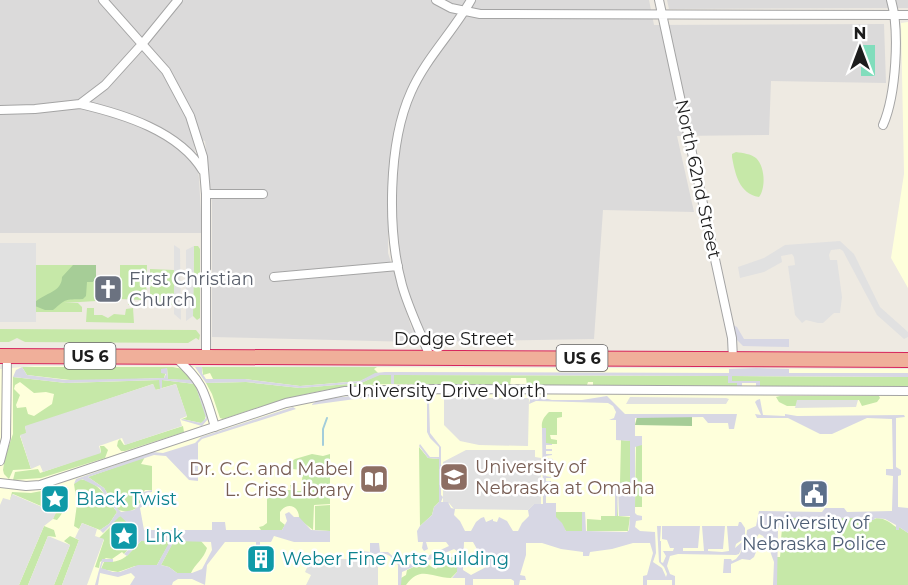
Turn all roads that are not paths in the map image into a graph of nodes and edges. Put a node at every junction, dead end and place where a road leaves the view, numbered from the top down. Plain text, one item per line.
1 (103, 0) edge
2 (178, 0) edge
3 (436, 0) edge
4 (471, 0) edge
5 (659, 0) edge
6 (891, 0) edge
7 (464, 11) junction
8 (662, 15) junction
9 (893, 15) junction
10 (908, 15) edge
11 (143, 43) junction
12 (80, 104) junction
13 (0, 110) edge
14 (883, 124) dead end
15 (205, 174) junction
16 (206, 194) junction
17 (263, 194) dead end
18 (398, 266) junction
19 (274, 277) dead end
20 (3, 356) edge
21 (173, 356) junction
22 (206, 357) junction
23 (430, 357) junction
24 (733, 359) junction
25 (908, 360) edge
26 (908, 391) edge
27 (214, 427) junction
28 (0, 461) edge
29 (0, 483) edge

1 - 11 street
2 - 11 street
3 - 7 street
4 - 7 street
5 - 8 street, North 62nd Street
6 - 9 street
7 - 8 street
7 - 18 street
8 - 9 street
8 - 24 street, North 62nd Street
9 - 10 street
9 - 14 street
11 - 12 street
11 - 15 street
12 - 13 street
12 - 15 street
15 - 16 street
16 - 17 street
16 - 22 street
18 - 19 street
18 - 23 street
20 - 21 highway, Dodge Street / US 6
20 - 28 street
21 - 22 highway, Dodge Street / US 6
21 - 27 street
22 - 23 highway, Dodge Street / US 6
23 - 24 highway, Dodge Street / US 6
24 - 25 highway, Dodge Street / US 6
26 - 27 street, University Drive North
27 - 29 street, University Drive North

